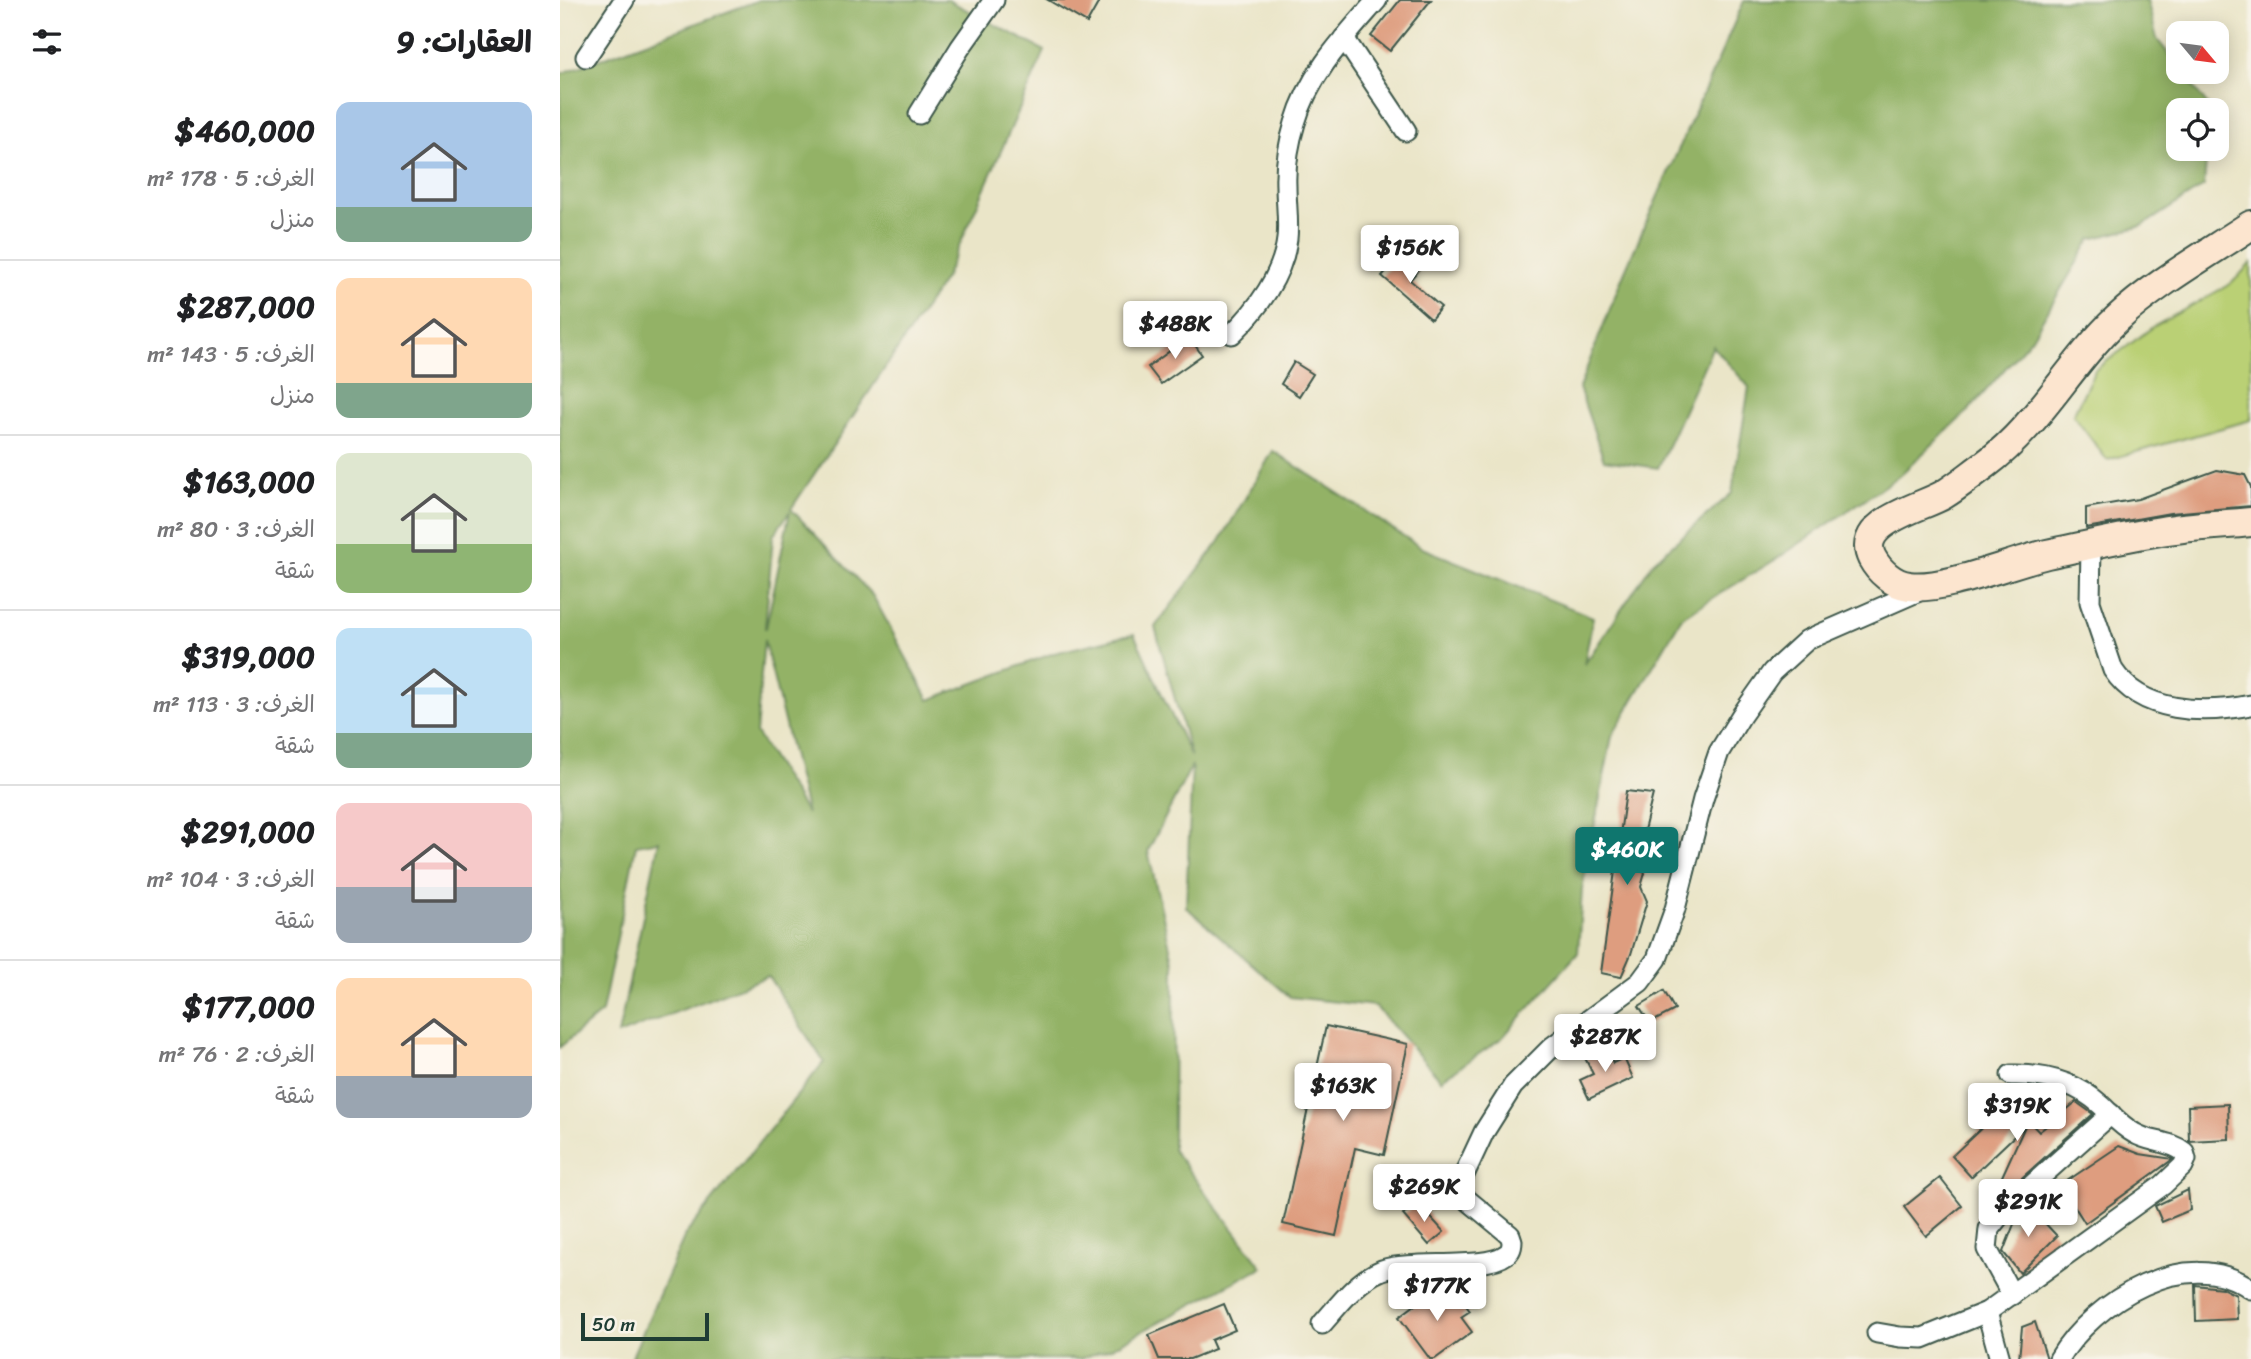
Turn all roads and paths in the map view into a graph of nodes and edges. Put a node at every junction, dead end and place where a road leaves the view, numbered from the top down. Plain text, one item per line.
1 (624, 0) edge
2 (994, 0) edge
3 (1377, 0) edge
4 (1344, 38) junction
5 (586, 57) dead end
6 (919, 114) dead end
7 (1406, 131) dead end
8 (2251, 225) edge
9 (1232, 334) dead end
10 (2251, 522) edge
11 (2091, 546) junction
12 (1934, 585) junction
13 (2251, 705) edge
14 (2011, 1074) dead end
15 (2111, 1114) junction
16 (2251, 1289) edge
17 (2012, 1295) junction
18 (1987, 1312) junction
19 (1322, 1324) dead end
20 (1877, 1333) dead end
21 (2000, 1359) edge
22 (2059, 1359) edge

1 - 5 street
2 - 6 street
3 - 4 street
4 - 7 street
4 - 9 street
8 - 12 main road
10 - 11 main road
11 - 12 main road
11 - 13 street
12 - 19 street
14 - 15 street
15 - 17 street
15 - 17 street
16 - 22 street
17 - 18 street
18 - 20 street
18 - 21 street

